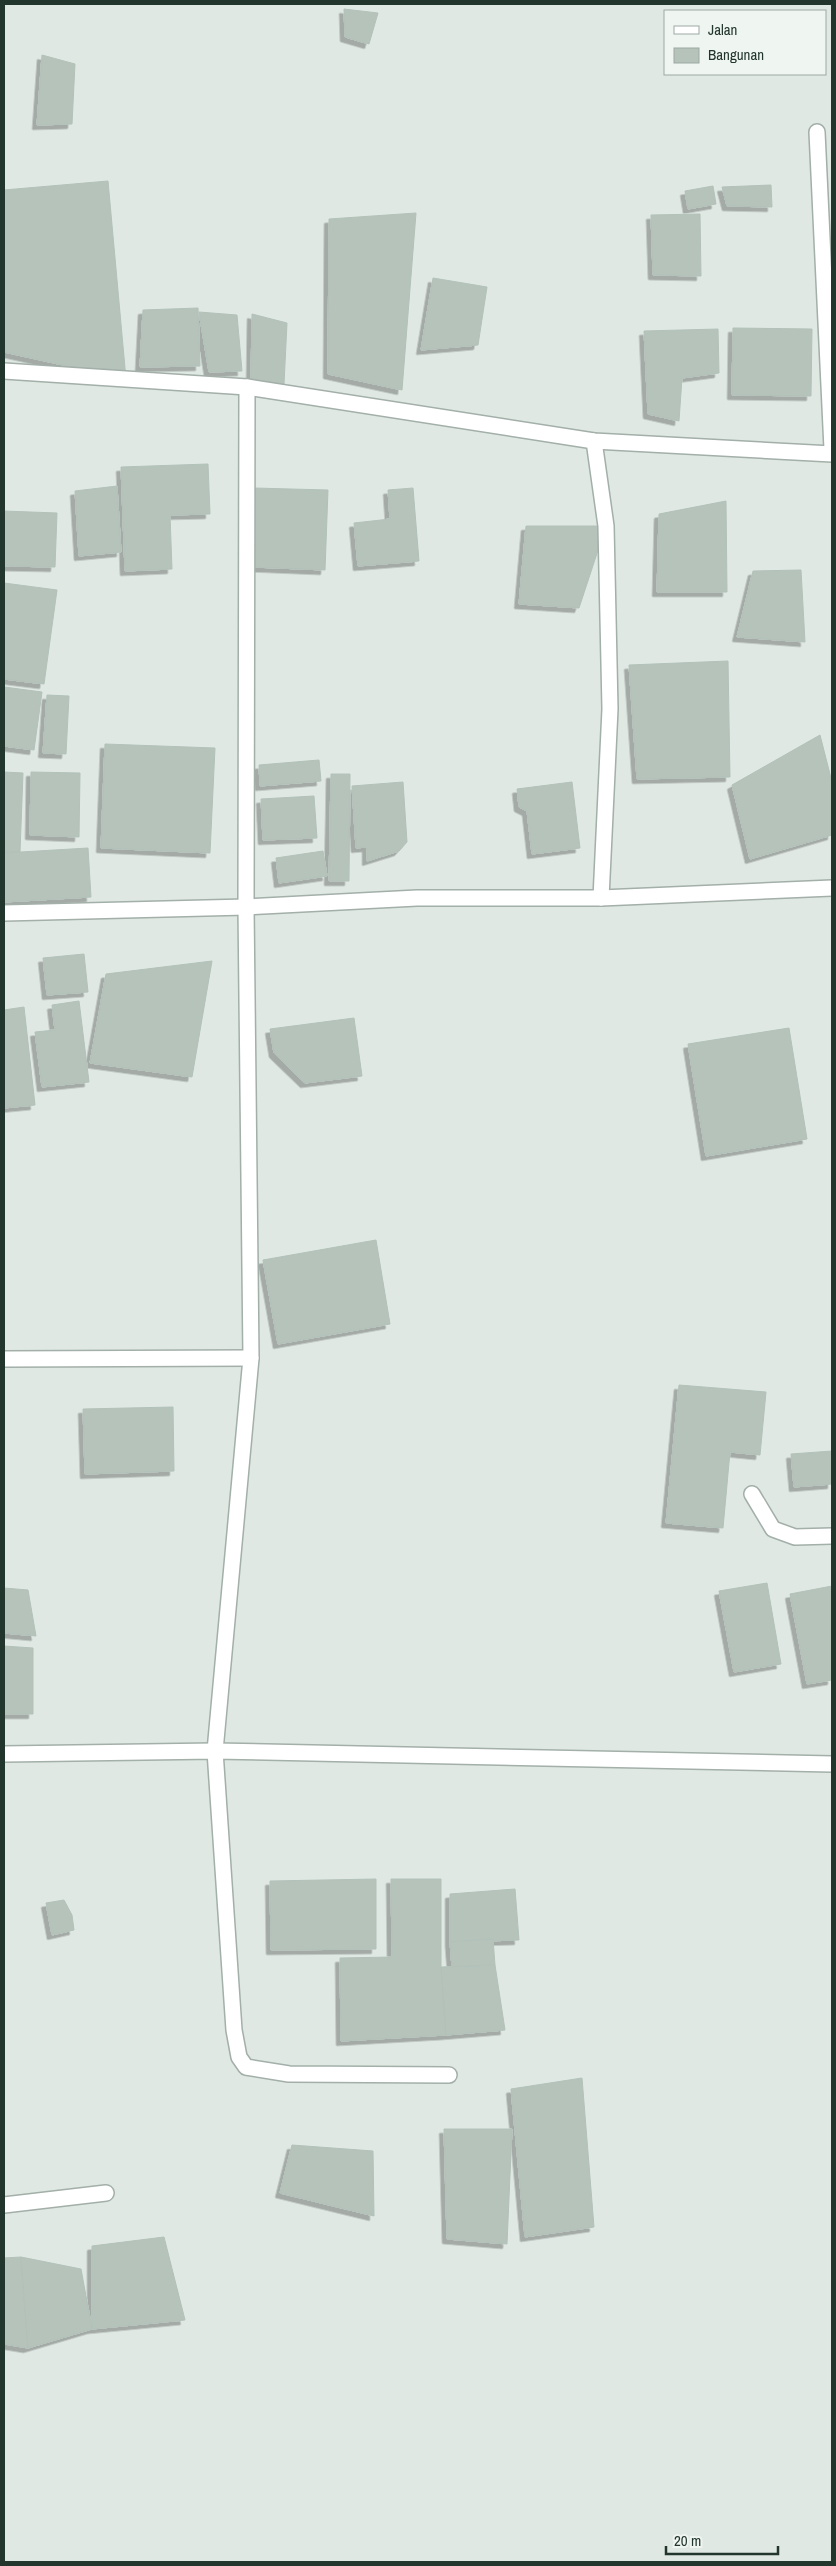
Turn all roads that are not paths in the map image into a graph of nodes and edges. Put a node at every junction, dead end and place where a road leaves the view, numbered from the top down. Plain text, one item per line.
1 (817, 132) dead end
2 (4, 371) edge
3 (247, 387) junction
4 (594, 441) junction
5 (832, 449) edge
6 (832, 454) edge
7 (832, 888) edge
8 (601, 898) junction
9 (246, 907) junction
10 (4, 913) edge
11 (251, 1358) junction
12 (4, 1359) edge
13 (752, 1494) dead end
14 (832, 1536) edge
15 (214, 1751) junction
16 (4, 1754) edge
17 (832, 1764) edge
18 (449, 2075) dead end
19 (106, 2193) dead end
20 (4, 2205) edge

1 - 5 street
2 - 3 street
3 - 4 street
3 - 9 street
4 - 6 street
4 - 8 street
7 - 8 street
8 - 9 street
9 - 10 street
9 - 11 street
11 - 12 street
11 - 15 street
13 - 14 street
15 - 16 street
15 - 17 street
15 - 18 street
19 - 20 street

